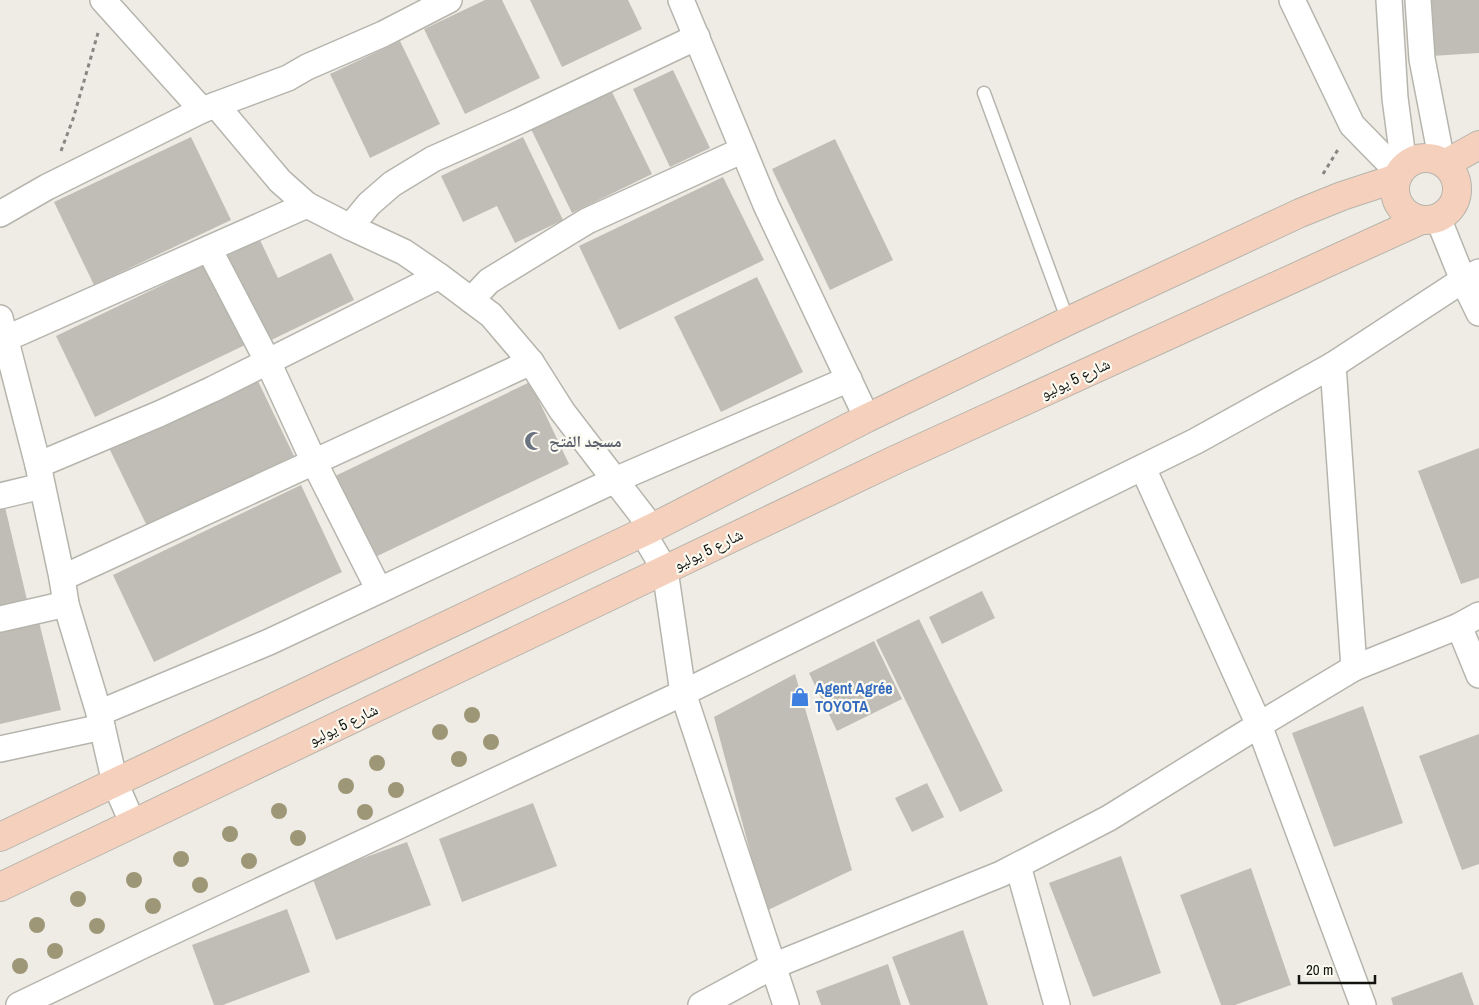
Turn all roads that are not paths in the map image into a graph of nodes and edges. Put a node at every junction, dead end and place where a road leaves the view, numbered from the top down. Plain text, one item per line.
1 (449, 0) edge
2 (681, 0) edge
3 (1292, 0) edge
4 (1389, 0) edge
5 (1418, 0) edge
6 (105, 2) edge
7 (697, 37) junction
8 (984, 93) dead end
9 (209, 108) junction
10 (1479, 145) edge
11 (743, 150) junction
12 (1444, 163) junction
13 (1400, 172) junction
14 (307, 205) junction
15 (1448, 208) edge
16 (0, 214) edge
17 (350, 227) junction
18 (209, 249) junction
19 (439, 276) junction
20 (1471, 276) edge
21 (471, 300) junction
22 (1479, 313) edge
23 (1068, 321) junction
24 (3, 329) edge
25 (268, 362) junction
26 (531, 362) junction
27 (5, 365) edge
28 (1333, 365) junction
29 (849, 379) junction
30 (867, 418) junction
31 (314, 462) junction
32 (1143, 468) junction
33 (40, 475) junction
34 (616, 480) junction
35 (0, 496) edge
36 (647, 530) junction
37 (665, 570) junction
38 (62, 578) junction
39 (379, 590) junction
40 (66, 604) junction
41 (0, 619) edge
42 (1469, 621) edge
43 (1354, 668) junction
44 (1479, 675) edge
45 (682, 693) junction
46 (100, 720) junction
47 (1259, 725) junction
48 (0, 749) edge
49 (115, 783) junction
50 (133, 824) junction
51 (0, 836) edge
52 (1018, 866) junction
53 (0, 887) edge
54 (773, 966) junction
55 (19, 1005) edge
56 (702, 1005) edge
57 (786, 1005) edge
58 (1057, 1005) edge
59 (1363, 1005) edge

1 - 9 street
2 - 7 street
3 - 13 street
4 - 13 street
5 - 12 street
6 - 9 street
7 - 11 street
7 - 17 street
8 - 23 lane
9 - 14 street
9 - 16 street
10 - 12 main road
11 - 21 street
11 - 29 street
12 - 13 main road
12 - 15 main road
13 - 15 main road
13 - 23 main road
14 - 17 street
14 - 18 street
15 - 20 street
15 - 37 main road, شارع 5 يوليو
17 - 19 street
18 - 24 street
18 - 25 street
19 - 21 street
19 - 25 street
20 - 22 street
20 - 28 street
21 - 26 street
23 - 30 main road
24 - 27 street
25 - 31 street
25 - 33 street
26 - 31 street
26 - 34 street
27 - 33 street
28 - 32 street
28 - 43 street
29 - 30 street
29 - 34 street
30 - 36 main road
31 - 38 street
31 - 39 street
32 - 45 street
32 - 47 street
33 - 35 street
33 - 38 street
34 - 36 street
34 - 39 street
36 - 37 street
36 - 49 main road
37 - 45 street
37 - 50 main road, شارع 5 يوليو
38 - 40 street
39 - 46 street
40 - 41 street
40 - 46 street
42 - 43 street
42 - 44 street
43 - 47 street
45 - 54 street
45 - 55 street
46 - 48 street
46 - 49 street
47 - 52 street
47 - 59 street
49 - 50 street
49 - 51 main road
50 - 53 main road, شارع 5 يوليو
52 - 54 street
52 - 58 street
54 - 56 street
54 - 57 street

